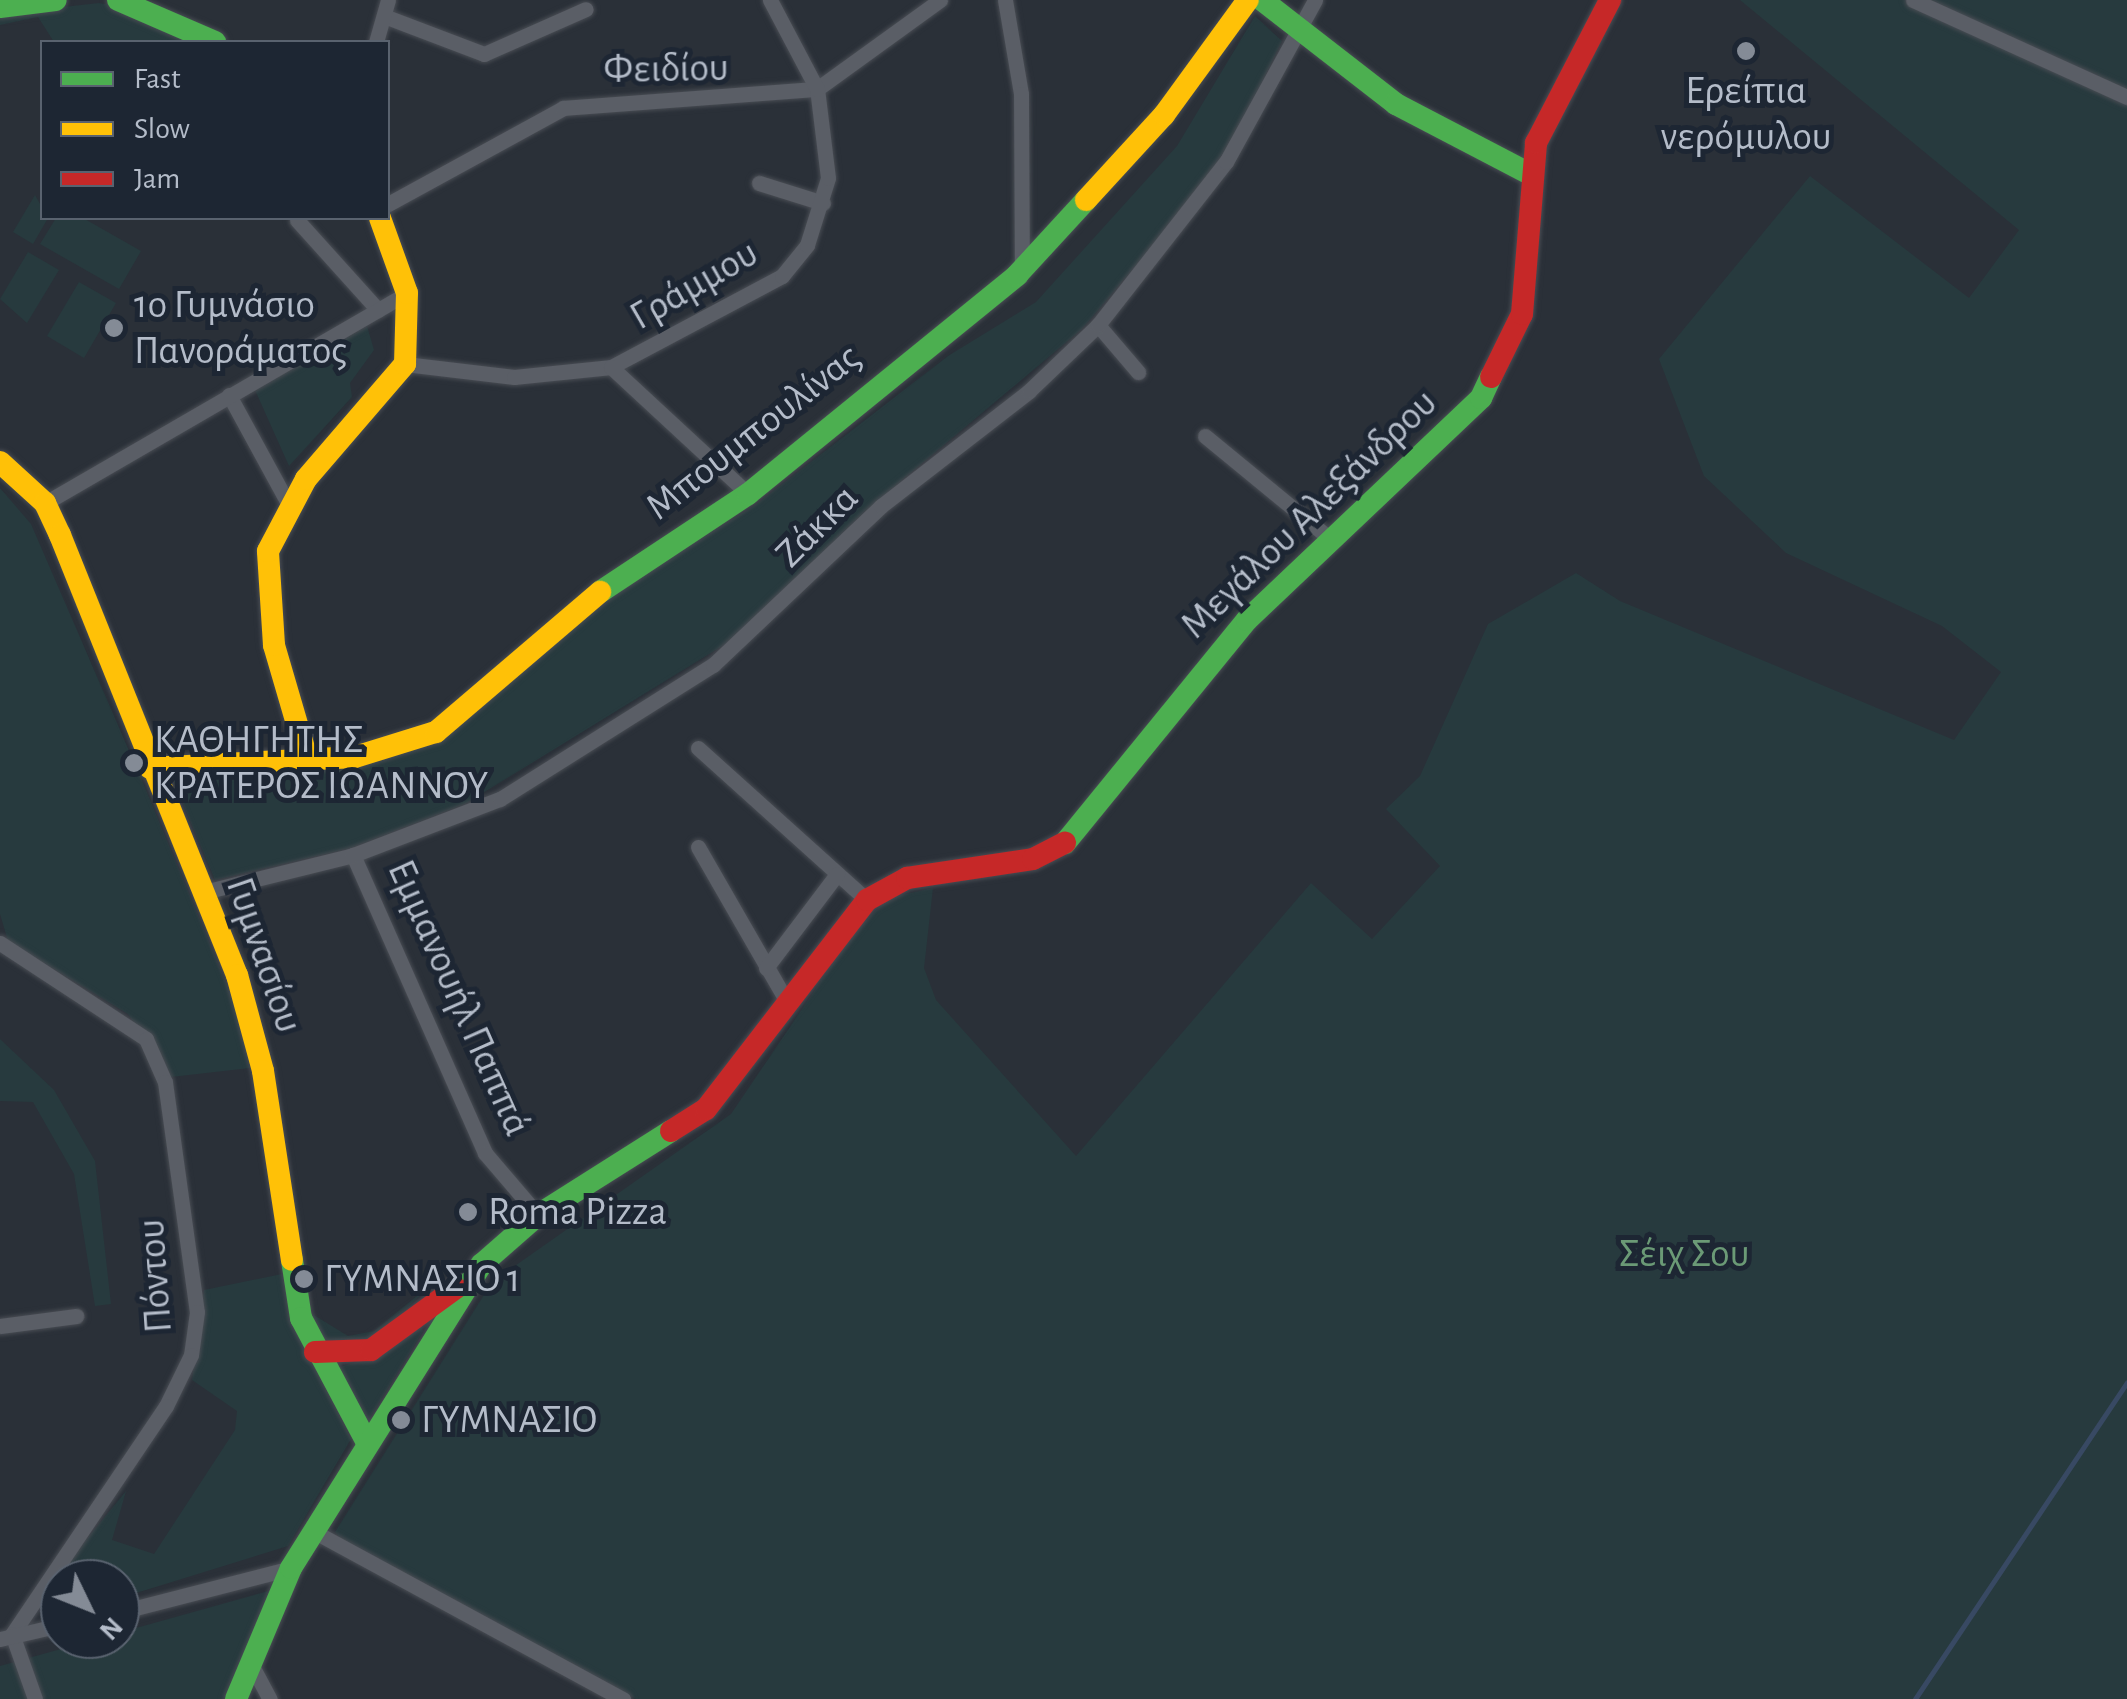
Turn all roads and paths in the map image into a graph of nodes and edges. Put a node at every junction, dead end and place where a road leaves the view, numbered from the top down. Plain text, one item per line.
1 (56, 0) edge
2 (118, 0) edge
3 (770, 0) edge
4 (940, 0) edge
5 (1005, 0) edge
6 (1248, 0) edge
7 (1262, 0) edge
8 (1315, 0) edge
9 (1608, 0) edge
10 (1914, 0) edge
11 (0, 7) edge
12 (386, 8) edge
13 (586, 9) dead end
14 (1298, 32) junction
15 (210, 40) edge
16 (377, 40) edge
17 (817, 89) junction
18 (2127, 97) edge
19 (1530, 174) junction
20 (759, 182) dead end
21 (390, 203) edge
22 (823, 203) junction
23 (297, 220) dead end
24 (381, 220) edge
25 (1022, 270) junction
26 (407, 293) junction
27 (378, 310) junction
28 (1098, 325) junction
29 (405, 364) junction
30 (612, 367) junction
31 (1138, 372) dead end
32 (229, 395) junction
33 (1206, 436) dead end
34 (0, 462) edge
35 (748, 494) junction
36 (45, 503) junction
37 (289, 505) junction
38 (1328, 537) junction
39 (698, 748) dead end
40 (309, 764) junction
41 (150, 768) junction
42 (698, 847) dead end
43 (354, 855) junction
44 (837, 874) junction
45 (204, 892) junction
46 (866, 900) junction
47 (0, 944) edge
48 (766, 968) junction
49 (790, 1005) junction
50 (538, 1215) junction
51 (467, 1280) junction
52 (76, 1316) dead end
53 (0, 1326) edge
54 (314, 1352) junction
55 (366, 1441) junction
56 (313, 1531) junction
57 (291, 1568) junction
58 (140, 1607) edge
59 (40, 1629) edge
60 (6, 1636) edge
61 (252, 1664) junction
62 (35, 1699) edge
63 (236, 1699) edge
64 (270, 1699) edge
65 (623, 1699) edge

1 - 11 street
2 - 15 street
3 - 17 street
4 - 17 street
5 - 25 street
6 - 25 street, Μπουμπουλίνας
7 - 14 street
8 - 14 street, Ζάκκα
9 - 19 street, Μεγάλου Αλεξάνδρου
10 - 18 street
12 - 13 street
12 - 16 street
14 - 19 street
14 - 28 street, Ζάκκα
17 - 21 street, Φειδίου
17 - 22 street
19 - 38 street, Μεγάλου Αλεξάνδρου
20 - 22 street
22 - 30 street, Γράμμου
23 - 27 street
24 - 26 street
25 - 35 street, Μπουμπουλίνας
26 - 27 street
26 - 29 street
27 - 32 street
28 - 31 street
28 - 43 street, Ζάκκα
29 - 30 street, Γράμμου
29 - 37 street
30 - 35 street
32 - 36 street
32 - 37 street
33 - 38 street
34 - 36 street
35 - 40 street, Μπουμπουλίνας
36 - 41 street, Γυμνασίου
37 - 40 street
38 - 46 street, Μεγάλου Αλεξάνδρου
39 - 44 street
40 - 41 street, Μπουμπουλίνας
41 - 45 street, Γυμνασίου
42 - 48 street
43 - 45 street, Ζάκκα
43 - 50 street, Εμμανουήλ Παππά
44 - 46 street
44 - 48 street
45 - 54 street, Γυμνασίου
46 - 49 street, Μεγάλου Αλεξάνδρου
47 - 60 street, Πόντου
48 - 49 street
49 - 50 street, Μεγάλου Αλεξάνδρου
50 - 51 street, Μεγάλου Αλεξάνδρου
51 - 54 street
51 - 55 street, Μεγάλου Αλεξάνδρου
52 - 53 street
54 - 55 street, Γυμνασίου
55 - 56 street, Μεγάλου Αλεξάνδρου
56 - 57 street, Μεγάλου Αλεξάνδρου
56 - 65 street
57 - 58 street
57 - 61 street, Μεγάλου Αλεξάνδρου
59 - 60 street
60 - 62 street
61 - 63 street, Μεγάλου Αλεξάνδρου
61 - 64 street

